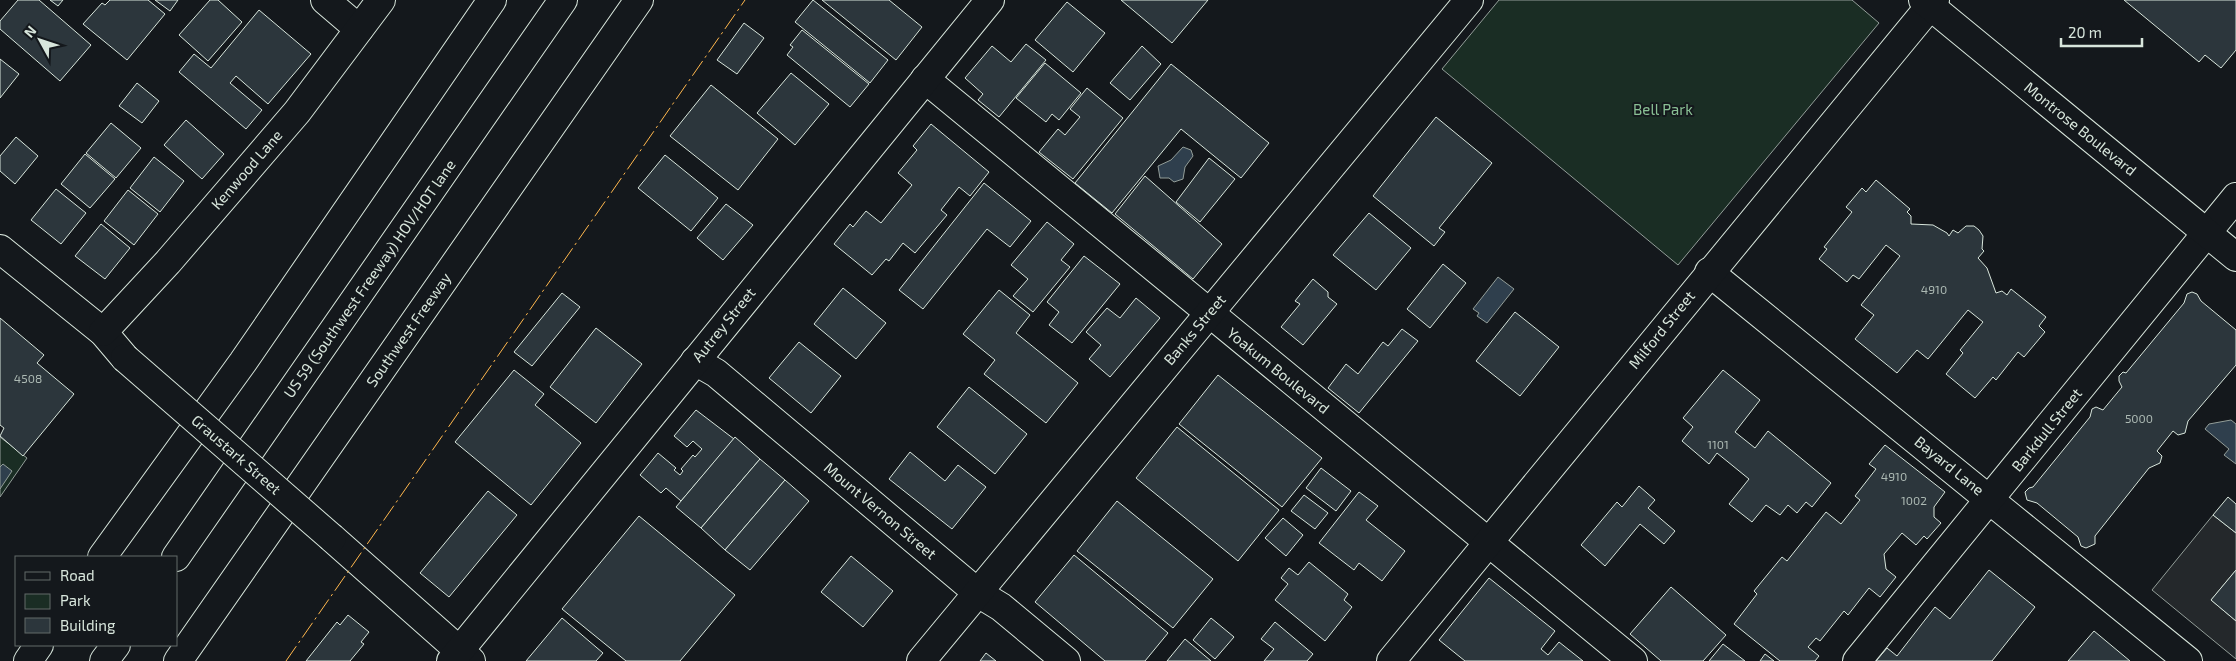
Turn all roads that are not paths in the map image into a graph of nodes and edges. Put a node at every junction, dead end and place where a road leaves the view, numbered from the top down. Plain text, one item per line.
1 (325, 0) edge
2 (380, 0) edge
3 (492, 0) edge
4 (563, 0) edge
5 (639, 0) edge
6 (990, 0) edge
7 (1468, 0) edge
8 (1930, 2) edge
9 (359, 29) junction
10 (925, 79) junction
11 (2236, 197) edge
12 (2206, 233) junction
13 (0, 249) edge
14 (2236, 257) edge
15 (1709, 272) junction
16 (1208, 314) junction
17 (103, 332) junction
18 (695, 361) junction
19 (1990, 500) junction
20 (1489, 542) junction
21 (103, 556) edge
22 (177, 556) edge
23 (978, 593) junction
24 (39, 646) edge
25 (115, 646) edge
26 (460, 658) edge
27 (28, 661) edge
28 (104, 661) edge
29 (178, 661) edge
30 (921, 661) edge
31 (1066, 661) edge
32 (1391, 661) edge
33 (1633, 661) edge
34 (1857, 661) edge
35 (2188, 661) edge

1 - 9 main road
2 - 9 main road, Kenwood Lane
3 - 21 main road
4 - 22 main road, US 59 (Southwest Freeway) HOV/HOT lane
5 - 29 main road, Southwest Freeway
6 - 10 main road, Autrey Street
7 - 16 main road, Banks Street
8 - 12 main road, Montrose Boulevard
8 - 15 main road, Milford Street
9 - 17 main road, Kenwood Lane
10 - 16 main road, Yoakum Boulevard
10 - 18 main road, Autrey Street
11 - 12 main road, Barkdull Street
12 - 14 main road, Montrose Boulevard
12 - 19 main road, Barkdull Street
13 - 17 main road, Graustark Street
15 - 19 main road, Bayard Lane
15 - 20 main road, Milford Street
16 - 20 main road, Yoakum Boulevard
16 - 23 main road, Banks Street
17 - 26 main road, Graustark Street, bridge
18 - 23 main road, Mount Vernon Street
18 - 26 main road, Autrey Street
19 - 34 main road, Barkdull Street
19 - 35 main road, Bayard Lane
20 - 32 main road, Milford Street
20 - 33 main road, Yoakum Boulevard
23 - 30 main road, Banks Street
23 - 31 main road, Mount Vernon Street
24 - 27 main road
25 - 28 main road

